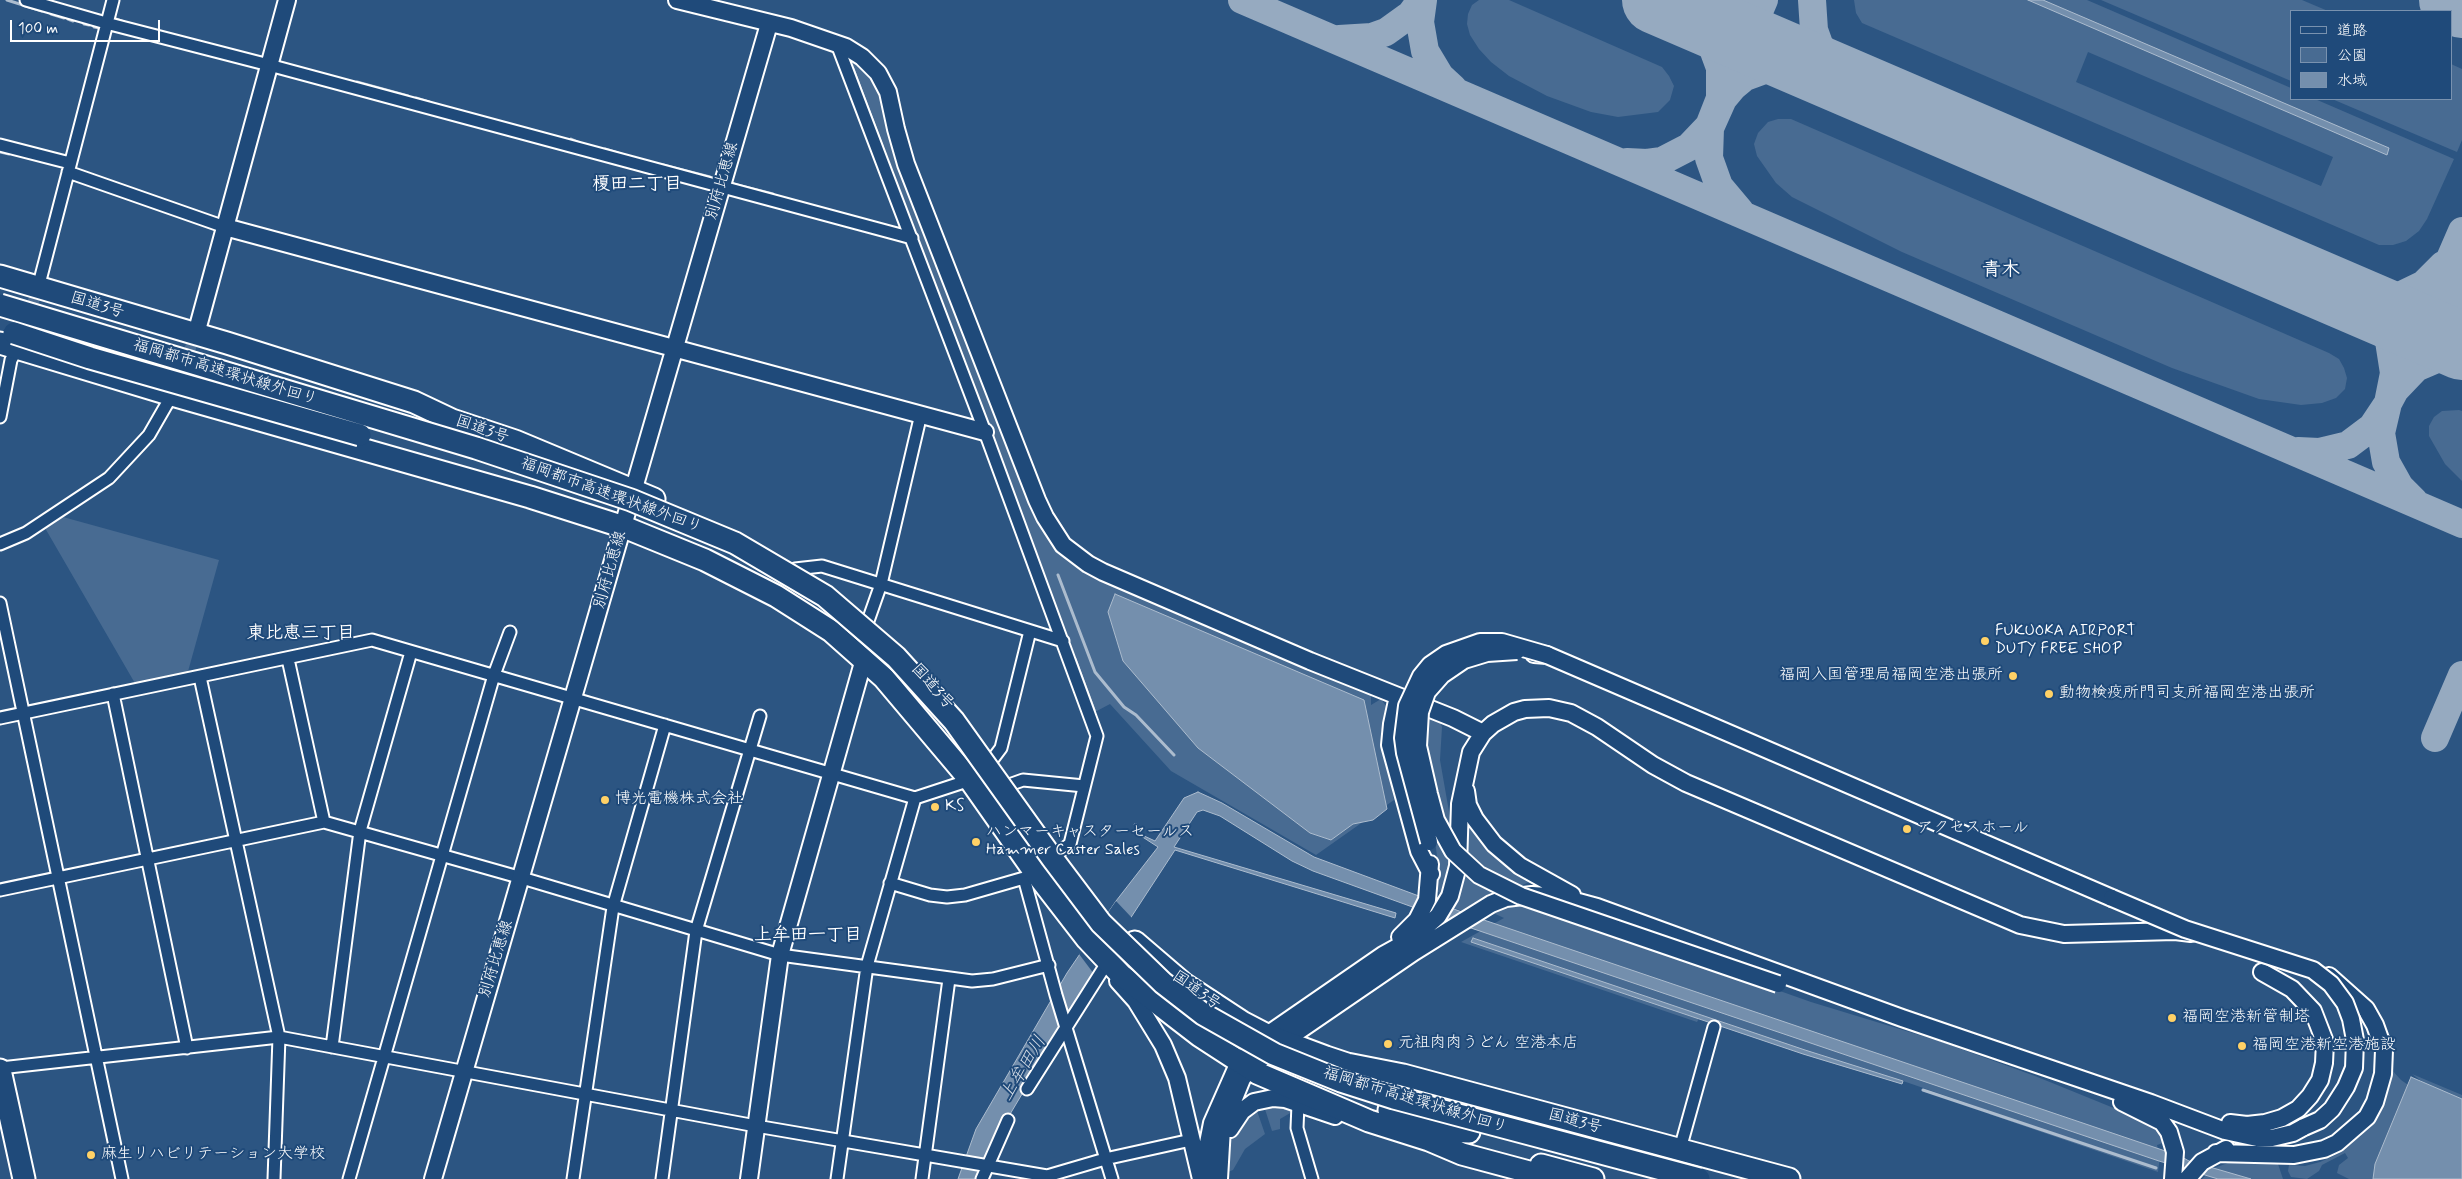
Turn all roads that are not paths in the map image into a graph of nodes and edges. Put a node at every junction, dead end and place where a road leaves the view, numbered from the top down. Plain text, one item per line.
1 (26, 0) edge
2 (113, 0) edge
3 (287, 0) edge
4 (677, 0) edge
5 (106, 24) junction
6 (769, 24) junction
7 (840, 45) junction
8 (269, 65) junction
9 (0, 145) edge
10 (69, 168) junction
11 (722, 187) junction
12 (225, 227) junction
13 (912, 238) junction
14 (0, 276) edge
15 (38, 288) junction
16 (0, 290) edge
17 (0, 305) edge
18 (0, 318) edge
19 (0, 328) edge
20 (196, 334) junction
21 (7, 346) edge
22 (674, 349) junction
23 (172, 395) junction
24 (921, 414) junction
25 (0, 417) edge
26 (452, 420) junction
27 (986, 432) junction
28 (633, 490) junction
29 (530, 497) junction
30 (624, 527) junction
31 (0, 544) edge
32 (795, 569) junction
33 (881, 584) junction
34 (0, 603) edge
35 (868, 621) junction
36 (1030, 631) junction
37 (510, 632) dead end
38 (1063, 641) junction
39 (411, 652) junction
40 (1548, 655) junction
41 (288, 658) junction
42 (864, 659) junction
43 (494, 675) junction
44 (200, 677) junction
45 (113, 694) junction
46 (1398, 696) junction
47 (574, 698) junction
48 (23, 713) junction
49 (760, 716) dead end
50 (0, 718) edge
51 (665, 725) junction
52 (1483, 733) junction
53 (750, 750) junction
54 (992, 760) junction
55 (833, 774) junction
56 (1464, 776) junction
57 (970, 780) junction
58 (1009, 785) junction
59 (1084, 786) junction
60 (915, 798) junction
61 (324, 822) junction
62 (360, 831) junction
63 (236, 841) junction
64 (1058, 853) junction
65 (442, 855) junction
66 (146, 860) junction
67 (1431, 874) junction
68 (1029, 875) junction
69 (58, 878) junction
70 (522, 878) junction
71 (890, 883) junction
72 (0, 890) edge
73 (613, 907) junction
74 (1596, 907) junction
75 (696, 931) junction
76 (780, 955) junction
77 (1383, 955) junction
78 (1105, 964) junction
79 (1049, 965) junction
80 (867, 966) junction
81 (2262, 972) dead end
82 (950, 979) junction
83 (1878, 1009) junction
84 (1065, 1021) junction
85 (1714, 1027) dead end
86 (279, 1037) junction
87 (1275, 1038) junction
88 (332, 1047) junction
89 (187, 1048) junction
90 (385, 1056) junction
91 (95, 1058) junction
92 (1347, 1064) junction
93 (1244, 1065) junction
94 (0, 1069) edge
95 (464, 1071) junction
96 (2093, 1084) junction
97 (1027, 1089) dead end
98 (584, 1095) junction
99 (1399, 1099) junction
100 (1298, 1104) junction
101 (671, 1110) junction
102 (1008, 1120) dead end
103 (2196, 1120) junction
104 (1369, 1121) junction
105 (0, 1123) edge
106 (756, 1126) junction
107 (1471, 1126) junction
108 (1222, 1128) junction
109 (2257, 1138) junction
110 (1191, 1140) junction
111 (1438, 1140) junction
112 (842, 1142) junction
113 (1680, 1149) junction
114 (2216, 1153) junction
115 (924, 1156) junction
116 (1106, 1159) junction
117 (985, 1166) junction
118 (1698, 1173) edge
119 (1027, 1176) edge
120 (12, 1179) edge
121 (24, 1179) edge
122 (122, 1179) edge
123 (274, 1179) edge
124 (350, 1179) edge
125 (433, 1179) edge
126 (573, 1179) edge
127 (662, 1179) edge
128 (749, 1179) edge
129 (837, 1179) edge
130 (922, 1179) edge
131 (982, 1179) edge
132 (1112, 1179) edge
133 (1201, 1179) edge
134 (1208, 1179) edge
135 (1219, 1179) edge
136 (1312, 1179) edge
137 (1555, 1179) edge
138 (1593, 1179) edge
139 (1650, 1179) edge
140 (1742, 1179) edge
141 (1772, 1179) edge
142 (1789, 1179) edge
143 (2173, 1179) edge
144 (2187, 1179) edge

1 - 5 street
2 - 5 street
3 - 8 street
4 - 6 street
5 - 8 street
5 - 10 street
6 - 7 street
6 - 11 street, 別府比恵線
7 - 13 street
7 - 46 street
8 - 11 street
8 - 12 street
9 - 10 street
10 - 12 street
10 - 15 street
11 - 13 street
11 - 22 street, 別府比恵線
12 - 20 street
12 - 22 street
13 - 27 street
14 - 15 highway, 国道3号
15 - 20 highway, 国道3号
16 - 26 highway
17 - 99 highway, 福岡都市高速環状線外回り, bridge
18 - 99 highway
19 - 29 highway, bridge
20 - 26 highway, 国道3号
21 - 23 highway, 国道3号
21 - 25 street
22 - 24 street
22 - 28 street, 別府比恵線
23 - 29 highway, 国道3号
23 - 31 street
24 - 27 street
24 - 33 street
26 - 28 highway, 国道3号
27 - 38 street
28 - 30 street, 別府比恵線
28 - 32 highway, 国道3号
29 - 30 highway, 国道3号
30 - 42 highway, 国道3号
30 - 47 street, 別府比恵線
32 - 33 street
32 - 35 highway, 国道3号
33 - 35 street
33 - 36 street
34 - 48 street
35 - 54 highway, 国道3号
36 - 38 street
36 - 54 street
37 - 43 street
38 - 59 street
39 - 41 street
39 - 43 street
39 - 62 street
40 - 67 street, bridge
40 - 83 street, bridge
40 - 109 street, bridge
41 - 44 street
41 - 61 street
42 - 55 street
42 - 57 highway, 国道3号
43 - 47 street
43 - 65 street
44 - 45 street
44 - 63 street
45 - 48 street
45 - 66 street
46 - 52 street
46 - 67 street
47 - 51 street
47 - 70 street, 別府比恵線
48 - 50 street
48 - 69 street
49 - 53 street
51 - 53 street
51 - 73 street
52 - 56 street
52 - 114 street
53 - 55 street
53 - 75 street
54 - 58 highway, 国道3号
55 - 60 street
55 - 76 street
56 - 74 street
56 - 77 street
57 - 60 street
57 - 68 highway, 国道3号
58 - 59 street
58 - 64 highway, 国道3号
59 - 64 street
60 - 71 street
61 - 62 street
61 - 63 street
62 - 65 street
62 - 88 street
63 - 66 street
63 - 86 street
64 - 87 highway, 国道3号
65 - 70 street
65 - 90 street
66 - 69 street
66 - 89 street
67 - 77 street
68 - 71 street
68 - 78 highway, 国道3号
68 - 79 street
69 - 72 street
69 - 91 street
70 - 73 street
70 - 95 street, 別府比恵線
71 - 80 street
73 - 75 street
73 - 98 street
74 - 83 street
74 - 87 street
75 - 76 street
75 - 101 street
76 - 80 street
76 - 106 street
77 - 87 street
78 - 84 street
78 - 93 highway, 国道3号
78 - 110 street
79 - 82 street
79 - 84 street
80 - 82 street
80 - 112 street
81 - 103 street
82 - 115 street
83 - 96 street
84 - 97 street
84 - 116 street
85 - 113 street
86 - 88 street
86 - 89 street
86 - 123 street
87 - 92 highway, 国道3号
87 - 93 street
88 - 90 street
89 - 91 street
90 - 95 street
90 - 124 street
91 - 94 street
91 - 122 street
92 - 99 highway
92 - 113 highway, 国道3号
93 - 104 highway, 国道3号
93 - 108 street
93 - 134 street
94 - 121 highway
95 - 98 street
95 - 125 street, 別府比恵線
96 - 103 street
96 - 143 street
98 - 101 street
98 - 126 street
99 - 107 highway, 福岡都市高速環状線外回り, bridge
99 - 118 highway
100 - 104 street
100 - 108 street
100 - 136 street
101 - 106 street
101 - 127 street
102 - 117 street
103 - 109 street
104 - 111 highway, 国道3号
105 - 120 highway
106 - 112 street
106 - 128 street
107 - 118 highway, 福岡都市高速環状線外回り, bridge
107 - 139 highway
108 - 135 street
109 - 114 street
110 - 116 street
110 - 133 street
111 - 137 highway, 国道3号
111 - 138 highway
112 - 115 street
112 - 129 street
113 - 142 highway, 国道3号
114 - 144 street
115 - 117 street
115 - 130 street
116 - 119 street
116 - 132 street
117 - 119 street
117 - 131 street
118 - 140 highway
118 - 141 highway

